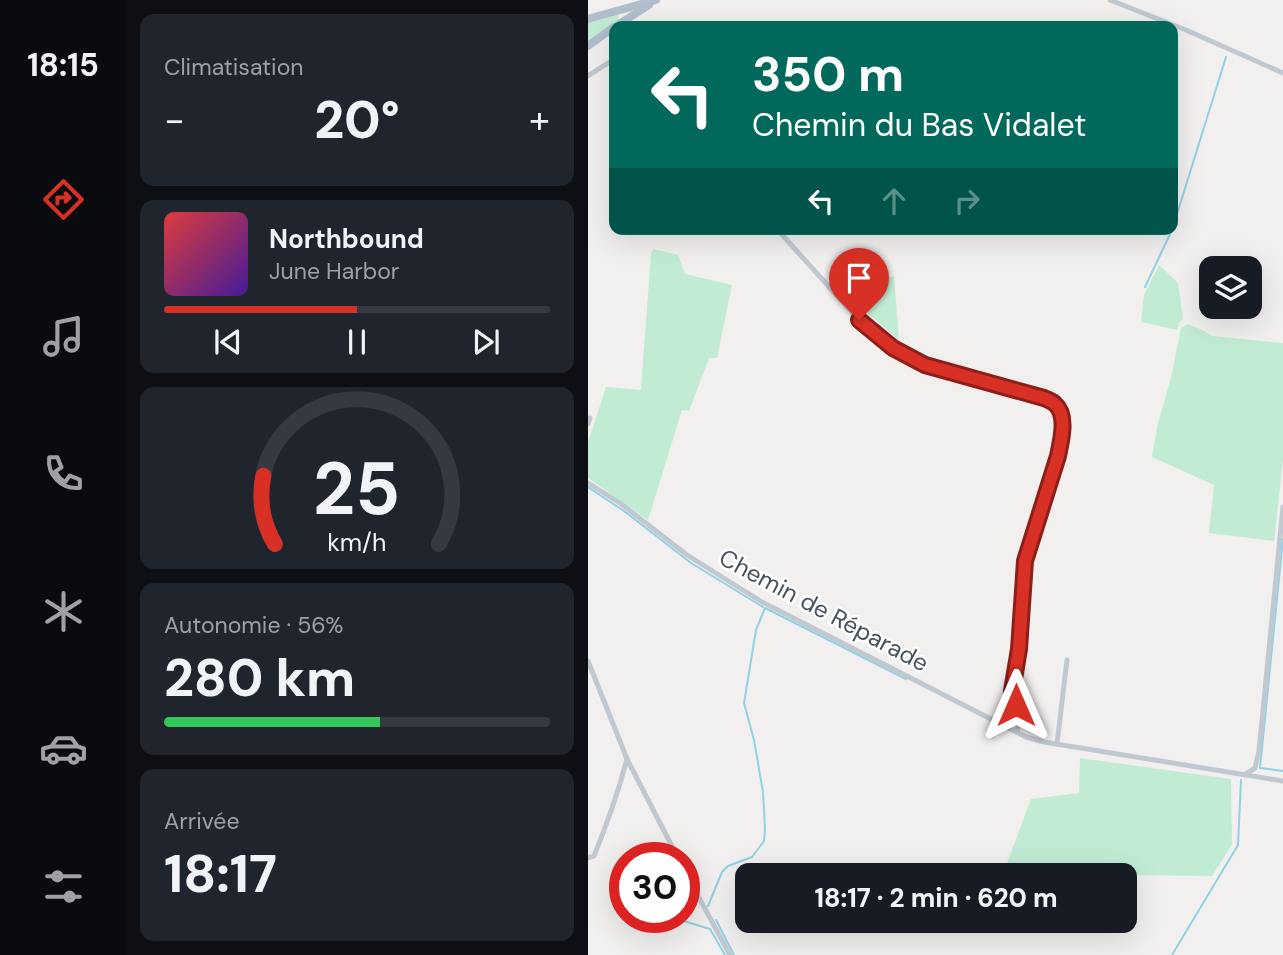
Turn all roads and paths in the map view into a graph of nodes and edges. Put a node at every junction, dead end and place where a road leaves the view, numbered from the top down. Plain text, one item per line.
1 (656, 0) edge
2 (1110, 0) edge
3 (588, 19) edge
4 (624, 21) edge
5 (1163, 21) edge
6 (1178, 27) edge
7 (609, 31) edge
8 (588, 46) edge
9 (609, 62) edge
10 (1283, 73) edge
11 (588, 76) edge
12 (782, 235) edge
13 (588, 483) edge
14 (1283, 507) edge
15 (1281, 546) edge
16 (1068, 660) dead end
17 (588, 661) edge
18 (1017, 732) junction
19 (1057, 744) junction
20 (626, 759) junction
21 (1244, 775) junction
22 (1283, 781) edge
23 (670, 842) edge
24 (588, 858) edge
25 (700, 900) edge
26 (730, 955) edge

1 - 3 main road
1 - 4 main road
2 - 5 street
6 - 10 street
7 - 8 main road
9 - 11 street
12 - 18 street
13 - 18 street, Chemin de Réparade
14 - 15 street
15 - 21 street
16 - 19 street
17 - 20 street
18 - 19 street, Chemin de Réparade
19 - 21 street, Chemin de Réparade
20 - 23 street
20 - 24 street
21 - 22 street, Chemin de Réparade
25 - 26 street

